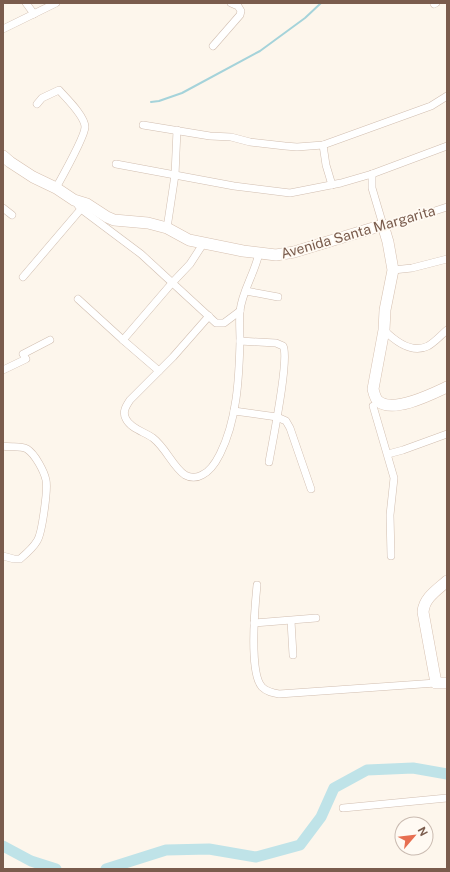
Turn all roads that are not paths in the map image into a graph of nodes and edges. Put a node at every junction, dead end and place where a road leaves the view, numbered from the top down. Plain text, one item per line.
1 (26, 3) edge
2 (56, 3) edge
3 (231, 3) edge
4 (34, 14) junction
5 (3, 29) edge
6 (212, 46) dead end
7 (447, 96) edge
8 (37, 104) dead end
9 (143, 125) dead end
10 (178, 130) junction
11 (323, 145) junction
12 (447, 146) edge
13 (3, 156) edge
14 (116, 164) dead end
15 (372, 174) junction
16 (174, 175) junction
17 (332, 186) junction
18 (56, 188) junction
19 (74, 200) junction
20 (447, 207) edge
21 (3, 208) edge
22 (81, 209) junction
23 (12, 215) dead end
24 (383, 224) junction
25 (167, 228) junction
26 (204, 244) junction
27 (259, 253) junction
28 (447, 259) edge
29 (393, 270) junction
30 (23, 277) dead end
31 (172, 283) junction
32 (246, 291) junction
33 (278, 297) dead end
34 (78, 299) dead end
35 (240, 311) junction
36 (209, 316) junction
37 (384, 330) junction
38 (447, 330) edge
39 (50, 340) dead end
40 (123, 340) junction
41 (240, 341) junction
42 (3, 370) edge
43 (159, 371) junction
44 (447, 387) edge
45 (373, 406) dead end
46 (234, 411) junction
47 (277, 417) junction
48 (447, 434) edge
49 (3, 446) edge
50 (388, 454) junction
51 (269, 462) dead end
52 (311, 489) dead end
53 (3, 556) edge
54 (391, 556) dead end
55 (447, 581) edge
56 (257, 586) dead end
57 (316, 618) dead end
58 (291, 621) junction
59 (254, 623) junction
60 (293, 655) dead end
61 (442, 683) edge
62 (447, 798) edge
63 (343, 808) dead end

1 - 4 street
2 - 4 street
3 - 6 street
4 - 5 street
7 - 11 street
8 - 18 street
9 - 10 street
10 - 11 street
10 - 16 street
11 - 17 street
12 - 15 street
13 - 18 street, Avenida Santa Margarita
14 - 16 street
15 - 17 street
15 - 24 street
16 - 17 street
16 - 25 street
18 - 19 street, Avenida Santa Margarita
19 - 22 street
19 - 25 street, Avenida Santa Margarita
20 - 24 street, Avenida Santa Margarita
21 - 23 street
22 - 30 street
22 - 31 street
24 - 27 street, Avenida Santa Margarita
24 - 29 street
25 - 26 street, Avenida Santa Margarita
26 - 27 street, Avenida Santa Margarita
26 - 31 street
27 - 32 street
28 - 29 street
29 - 37 street
31 - 36 street
31 - 40 street
32 - 33 street
32 - 35 street
34 - 40 street
35 - 36 street
35 - 41 street
36 - 43 street
37 - 38 street
37 - 44 street
39 - 42 street
40 - 43 street
41 - 46 street
41 - 47 street
43 - 46 street
45 - 50 street
46 - 47 street
47 - 51 street
47 - 52 street
48 - 50 street
49 - 53 street
50 - 54 street
55 - 61 street
56 - 59 street
57 - 58 street
58 - 59 street
58 - 60 street
59 - 61 street
62 - 63 street

